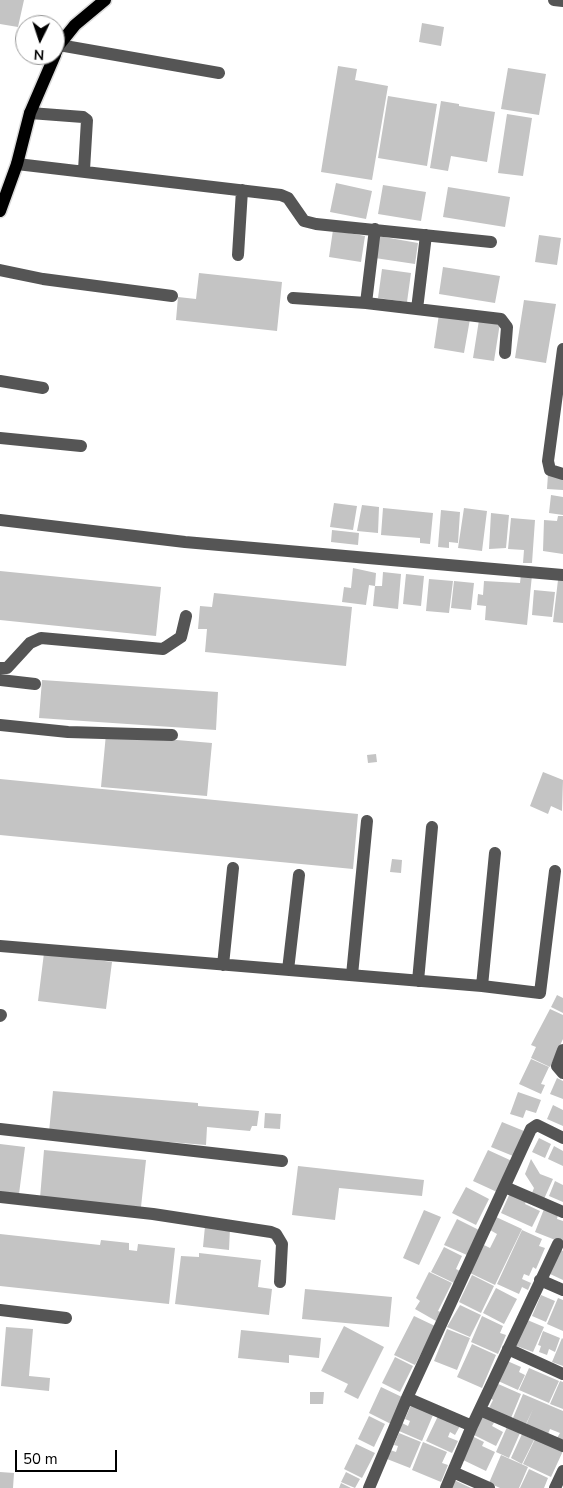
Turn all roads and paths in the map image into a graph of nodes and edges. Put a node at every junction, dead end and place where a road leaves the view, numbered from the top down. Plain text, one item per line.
1 (554, 0) edge
2 (100, 1) edge
3 (563, 1) edge
4 (65, 39) edge
5 (65, 52) edge
6 (50, 65) edge
7 (219, 73) dead end
8 (30, 113) junction
9 (16, 164) junction
10 (84, 170) junction
11 (242, 190) junction
12 (0, 211) edge
13 (375, 229) junction
14 (426, 236) junction
15 (491, 242) dead end
16 (238, 255) dead end
17 (0, 270) edge
18 (172, 296) dead end
19 (293, 298) dead end
20 (366, 303) junction
21 (417, 309) junction
22 (563, 350) edge
23 (505, 353) dead end
24 (0, 381) edge
25 (43, 388) dead end
26 (0, 438) edge
27 (81, 446) dead end
28 (563, 474) edge
29 (0, 520) edge
30 (563, 575) edge
31 (186, 616) dead end
32 (0, 668) edge
33 (0, 680) edge
34 (35, 684) dead end
35 (0, 725) edge
36 (172, 735) dead end
37 (367, 822) dead end
38 (432, 827) dead end
39 (495, 853) dead end
40 (233, 868) dead end
41 (555, 871) dead end
42 (299, 875) dead end
43 (0, 946) edge
44 (223, 965) junction
45 (288, 970) junction
46 (352, 976) junction
47 (418, 981) junction
48 (482, 986) junction
49 (563, 1050) edge
50 (563, 1073) edge
51 (0, 1129) edge
52 (563, 1138) edge
53 (282, 1161) dead end
54 (505, 1187) junction
55 (0, 1197) edge
56 (563, 1212) edge
57 (558, 1244) dead end
58 (540, 1280) junction
59 (280, 1282) dead end
60 (563, 1290) edge
61 (0, 1310) edge
62 (66, 1318) dead end
63 (508, 1350) junction
64 (563, 1374) edge
65 (407, 1398) junction
66 (480, 1410) junction
67 (472, 1426) junction
68 (563, 1446) edge
69 (563, 1471) edge
70 (453, 1472) junction
71 (369, 1488) edge
72 (446, 1488) edge
73 (489, 1488) edge
74 (555, 1488) edge

1 - 3 street
2 - 4 main road
5 - 7 street
6 - 8 main road
8 - 9 main road
8 - 10 street
9 - 10 street
9 - 12 main road
10 - 11 street
11 - 13 street
11 - 16 street
13 - 14 street
13 - 20 street
14 - 15 street
14 - 21 street
17 - 18 street
19 - 20 street
20 - 21 street
21 - 23 street
22 - 28 street
24 - 25 street
26 - 27 street
29 - 30 street
31 - 32 street
33 - 34 street
35 - 36 street
37 - 46 street
38 - 47 street
39 - 48 street
40 - 44 street
41 - 48 street
42 - 45 street
43 - 44 street
44 - 45 street
45 - 46 street
46 - 47 street
47 - 48 street
49 - 50 street
51 - 53 street
52 - 54 street
54 - 56 street
54 - 65 street
55 - 59 street
57 - 58 street
58 - 60 street
58 - 63 street
61 - 62 street
63 - 64 street
63 - 66 street
65 - 67 street
65 - 71 street
66 - 67 street
66 - 68 street
67 - 70 street
69 - 74 street
70 - 72 street
70 - 73 street

